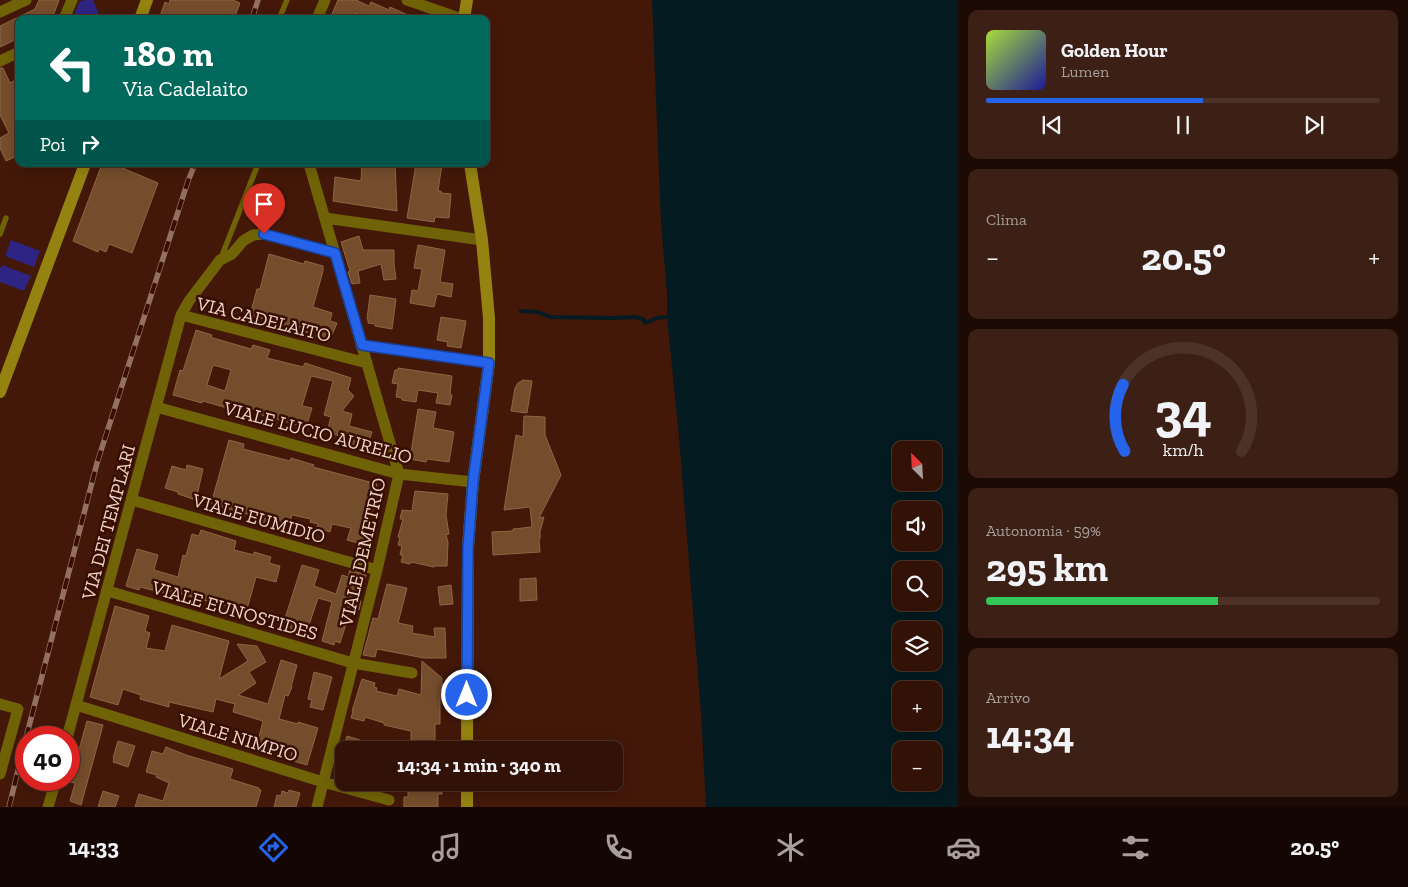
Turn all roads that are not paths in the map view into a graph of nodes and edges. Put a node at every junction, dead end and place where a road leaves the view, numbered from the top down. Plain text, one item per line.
1 (26, 0) edge
2 (72, 0) edge
3 (147, 0) edge
4 (287, 0) edge
5 (325, 0) edge
6 (407, 0) edge
7 (467, 0) edge
8 (0, 12) edge
9 (66, 15) edge
10 (141, 15) edge
11 (281, 15) edge
12 (319, 15) edge
13 (451, 15) edge
14 (464, 15) edge
15 (15, 54) edge
16 (0, 61) edge
17 (84, 167) edge
18 (257, 167) edge
19 (310, 167) edge
20 (470, 167) edge
21 (6, 218) dead end
22 (324, 218) junction
23 (0, 234) edge
24 (482, 240) junction
25 (335, 253) junction
26 (220, 260) junction
27 (181, 315) junction
28 (362, 345) junction
29 (367, 363) junction
30 (489, 363) junction
31 (0, 392) edge
32 (156, 407) junction
33 (399, 474) junction
34 (473, 482) junction
35 (132, 500) junction
36 (377, 570) junction
37 (108, 591) junction
38 (353, 663) junction
39 (412, 673) dead end
40 (0, 704) edge
41 (76, 705) junction
42 (70, 726) edge
43 (467, 741) edge
44 (0, 774) edge
45 (323, 782) junction
46 (53, 791) edge
47 (467, 791) edge
48 (389, 800) dead end
49 (48, 807) edge
50 (317, 807) edge
51 (467, 807) edge

1 - 8 street
2 - 9 street
3 - 10 street
4 - 11 lane
5 - 12 street
6 - 13 street
7 - 14 street
15 - 16 street
17 - 31 street
18 - 26 lane
19 - 22 street, VIALE DEMETRIO
20 - 24 street
21 - 23 lane
22 - 24 street
22 - 25 street, VIALE DEMETRIO
24 - 30 street
25 - 26 street, VIA DEI TEMPLARI
25 - 28 street, VIALE DEMETRIO
26 - 27 street, VIA DEI TEMPLARI
27 - 29 street, VIA CADELAITO
27 - 32 street, VIA DEI TEMPLARI
28 - 29 street, VIALE DEMETRIO
28 - 30 street
29 - 33 street, VIALE DEMETRIO
30 - 34 street
32 - 33 street, VIALE LUCIO AURELIO
32 - 35 street, VIA DEI TEMPLARI
33 - 34 street, VIALE LUCIO AURELIO
33 - 36 street, VIALE DEMETRIO
34 - 43 street
35 - 36 street, VIALE EUMIDIO
35 - 37 street, VIA DEI TEMPLARI
36 - 38 street, VIALE DEMETRIO
37 - 38 street, VIALE EUNOSTIDES
37 - 41 street, VIA DEI TEMPLARI
38 - 39 street, VIALE EUNOSTIDES
38 - 45 street, VIALE DEMETRIO
40 - 44 street
41 - 42 street, VIA DEI TEMPLARI
41 - 45 street, VIALE NIMPIO
45 - 48 street, VIALE NIMPIO
45 - 50 street, VIALE DEMETRIO
46 - 49 street
47 - 51 street

